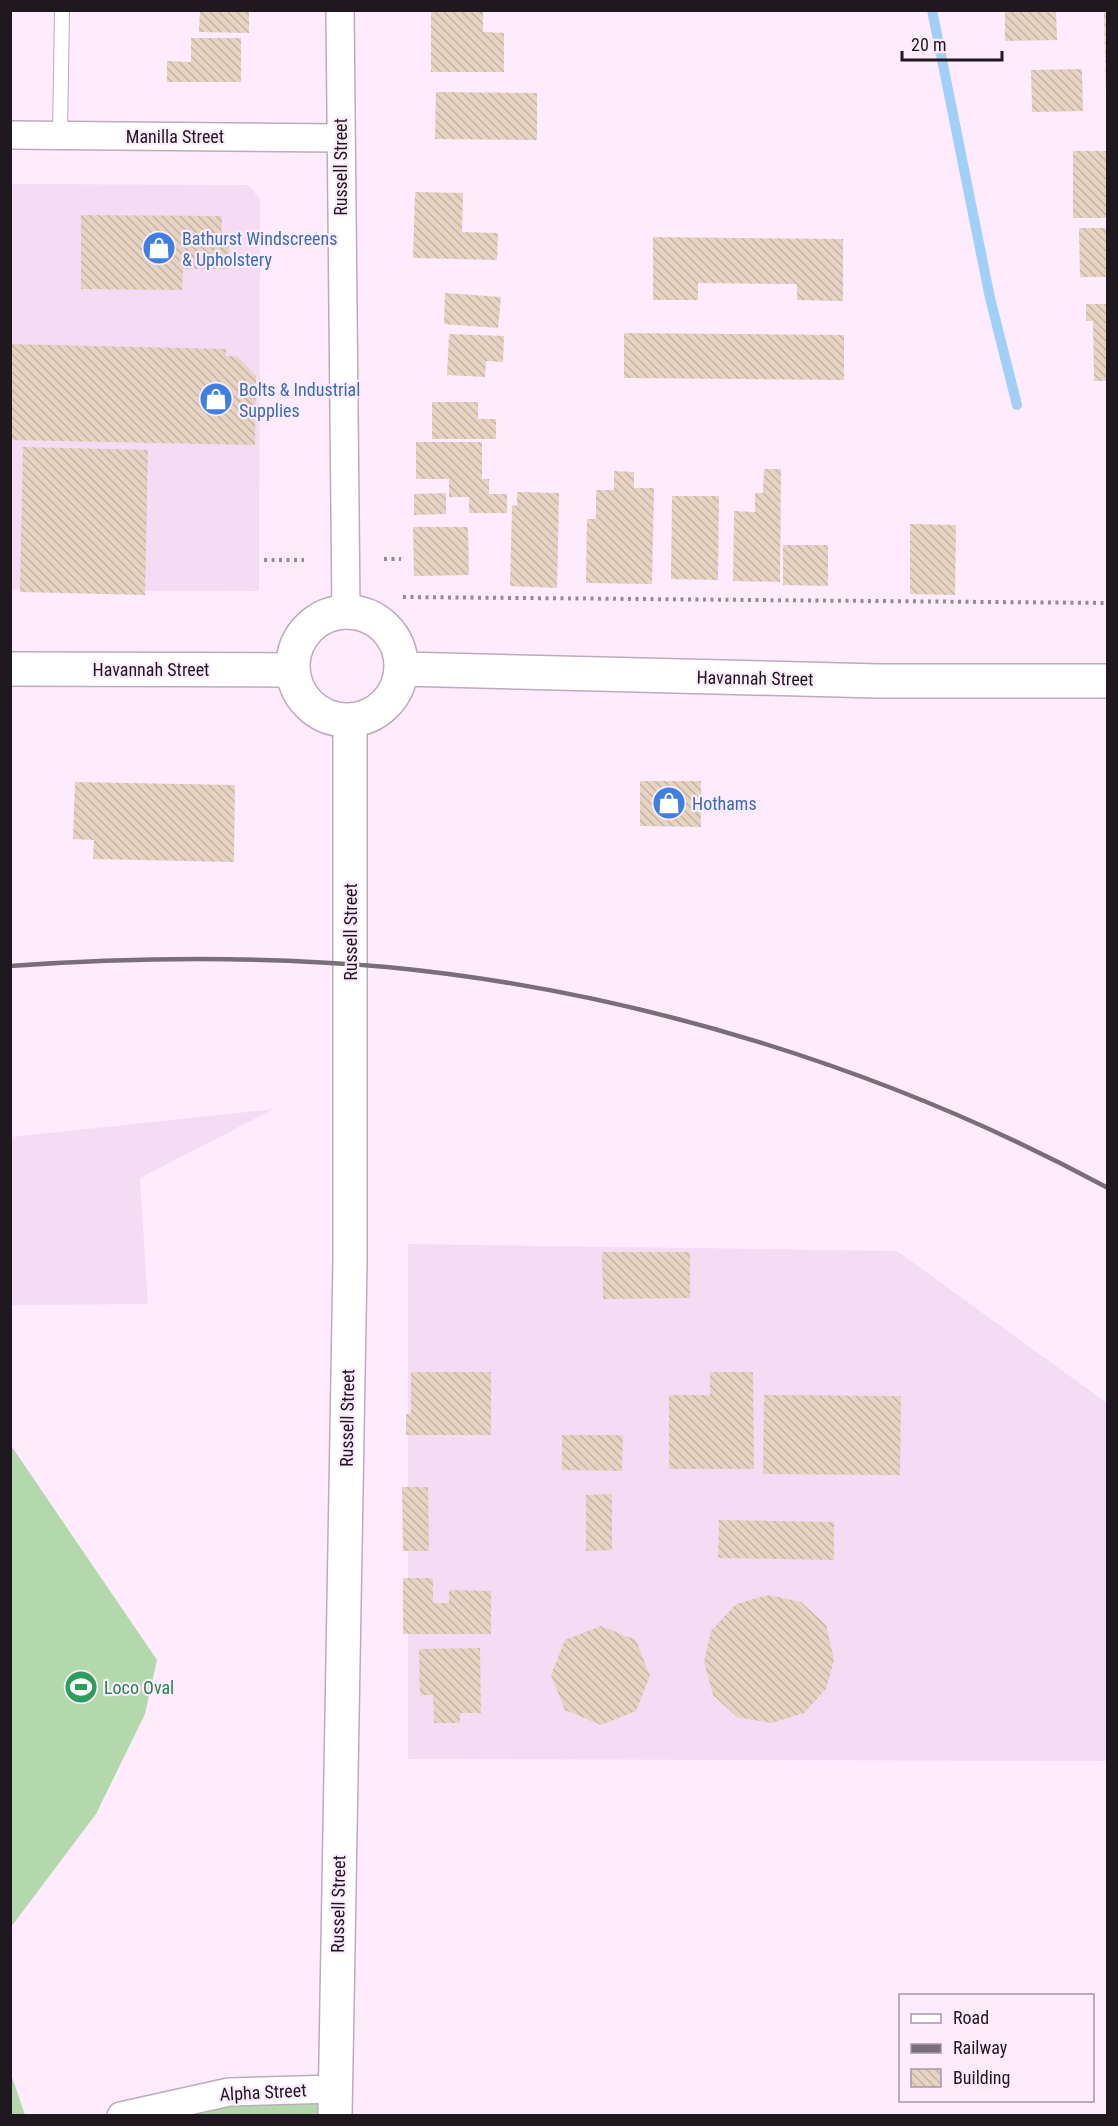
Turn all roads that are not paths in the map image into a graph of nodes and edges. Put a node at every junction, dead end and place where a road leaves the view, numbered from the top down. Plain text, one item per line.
1 (62, 10) edge
2 (340, 10) edge
3 (10, 135) edge
4 (60, 135) junction
5 (339, 138) junction
6 (346, 611) junction
7 (10, 669) edge
8 (402, 669) junction
9 (292, 670) junction
10 (1107, 681) edge
11 (350, 720) junction
12 (335, 2102) edge
13 (121, 2115) edge

1 - 4 lane
2 - 5 street, Russell Street
3 - 4 street, Manilla Street
4 - 5 street, Manilla Street
5 - 6 street, Russell Street
6 - 8 street
6 - 9 street
7 - 9 street, Havannah Street
8 - 10 street, Havannah Street
8 - 11 street
9 - 11 street
11 - 12 street, Russell Street
12 - 13 street, Alpha Street

